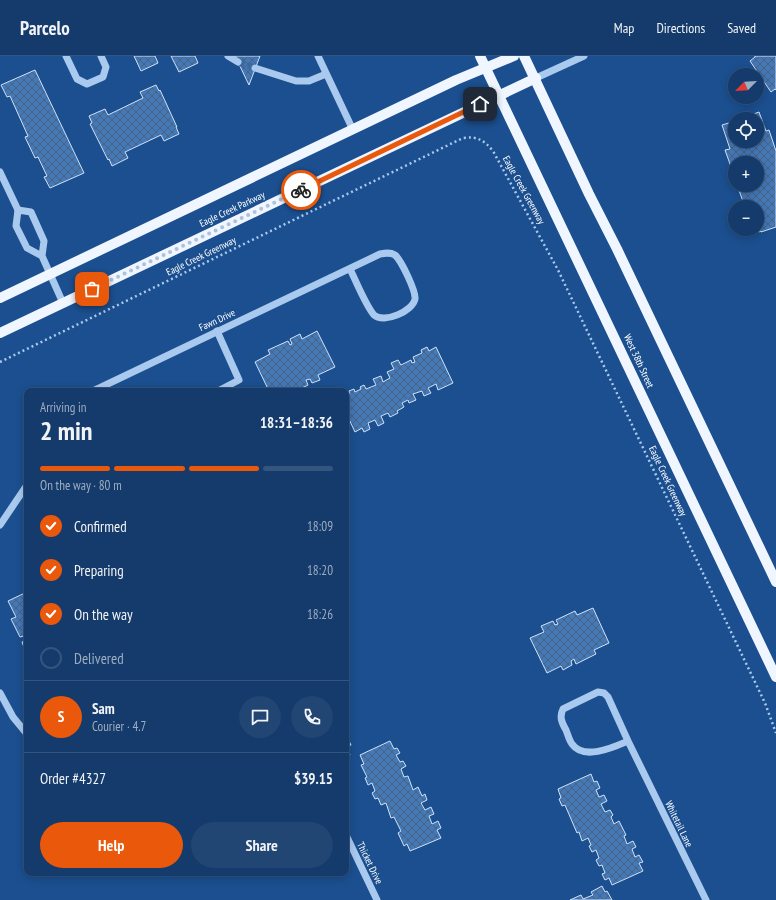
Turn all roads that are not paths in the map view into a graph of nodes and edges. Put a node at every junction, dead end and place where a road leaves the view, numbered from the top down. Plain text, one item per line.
1 (66, 56) edge
2 (101, 56) edge
3 (228, 56) edge
4 (318, 56) edge
5 (480, 56) edge
6 (514, 56) edge
7 (524, 56) edge
8 (584, 56) edge
9 (238, 62) tunnel mouth
10 (256, 68) tunnel mouth
11 (486, 68) junction
12 (326, 74) junction
13 (536, 78) junction
14 (499, 95) junction
15 (353, 130) junction
16 (0, 172) edge
17 (18, 210) junction
18 (42, 256) junction
19 (350, 269) junction
20 (50, 274) junction
21 (0, 298) edge
22 (63, 303) junction
23 (217, 331) junction
24 (0, 333) edge
25 (99, 388) edge
26 (224, 388) edge
27 (24, 489) edge
28 (0, 525) edge
29 (776, 582) edge
30 (776, 676) edge
31 (0, 693) edge
32 (24, 730) edge
33 (628, 741) junction
34 (349, 842) edge
35 (377, 900) edge
36 (706, 900) edge

1 - 2 street
3 - 9 street
4 - 12 street
5 - 11 main road, West 38th Street
6 - 11 main road, Eagle Creek Parkway
7 - 13 main road
8 - 13 street, Eagle Creek Parkway
10 - 12 street
11 - 14 main road, West 38th Street
11 - 15 main road, Eagle Creek Parkway
12 - 15 street
13 - 14 main road, Eagle Creek Parkway
13 - 29 main road
14 - 22 main road, Eagle Creek Parkway
14 - 30 main road, West 38th Street
15 - 20 main road, Eagle Creek Parkway
16 - 17 street
17 - 18 street
17 - 18 street
18 - 20 street
19 - 19 street, Fawn Drive
19 - 23 street, Fawn Drive
20 - 21 main road, Eagle Creek Parkway
20 - 22 street
22 - 24 main road, Eagle Creek Parkway
23 - 25 street, Fawn Drive
23 - 26 street
27 - 28 street
31 - 32 street
33 - 33 street
33 - 36 street, Whitetail Lane
34 - 35 street, Thicket Drive

